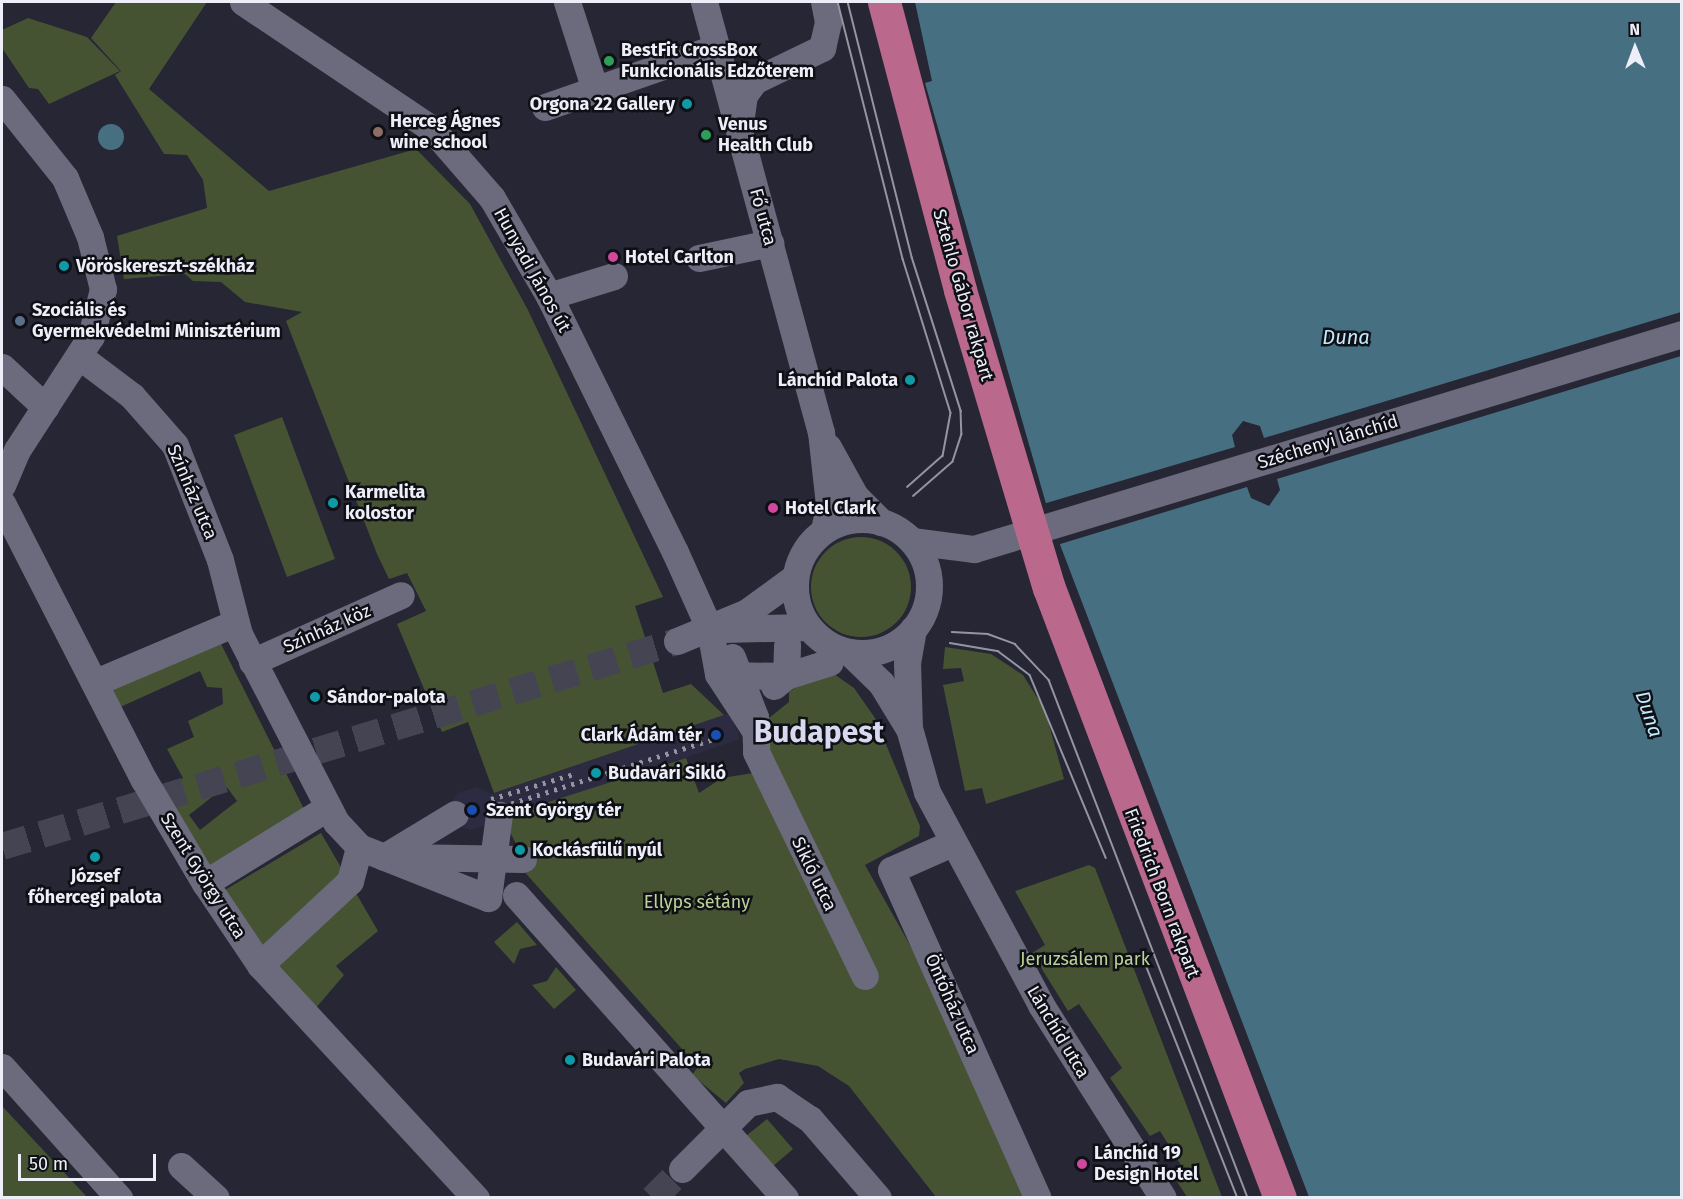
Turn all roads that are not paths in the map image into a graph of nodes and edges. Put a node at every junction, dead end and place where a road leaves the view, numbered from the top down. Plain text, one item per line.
1 (243, 2) edge
2 (567, 2) edge
3 (704, 2) edge
4 (884, 2) edge
5 (826, 12) edge
6 (717, 47) junction
7 (770, 70) junction
8 (596, 90) junction
9 (2, 99) edge
10 (545, 107) dead end
11 (740, 125) junction
12 (770, 243) junction
13 (699, 258) dead end
14 (614, 276) dead end
15 (549, 296) junction
16 (1682, 334) edge
17 (79, 356) junction
18 (2, 367) edge
19 (45, 408) junction
20 (821, 432) junction
21 (7, 449) edge
22 (2, 485) edge
23 (2, 503) edge
24 (881, 522) junction
25 (824, 531) junction
26 (921, 544) junction
27 (974, 549) junction
28 (795, 577) junction
29 (934, 584) junction
30 (1048, 588) joint
31 (401, 595) dead end
32 (235, 623) junction
33 (808, 627) junction
34 (913, 629) junction
35 (710, 630) junction
36 (677, 641) tunnel mouth
37 (787, 645) dead end
38 (839, 657) junction
39 (252, 662) junction
40 (96, 682) junction
41 (749, 692) junction
42 (909, 728) junction
43 (327, 808) junction
44 (455, 814) dead end
45 (499, 815) dead end
46 (950, 844) junction
47 (359, 847) junction
48 (384, 857) junction
49 (493, 858) junction
50 (524, 859) dead end
51 (205, 884) junction
52 (516, 895) dead end
53 (260, 964) junction
54 (865, 976) dead end
55 (2, 1067) edge
56 (724, 1129) junction
57 (181, 1166) dead end
58 (682, 1169) tunnel mouth
59 (119, 1197) edge
60 (216, 1197) edge
61 (476, 1197) edge
62 (782, 1197) edge
63 (878, 1197) edge
64 (1038, 1197) edge
65 (1163, 1197) edge
66 (1280, 1197) edge

1 - 15 street, Hunyadi János út
2 - 8 street
3 - 6 street, Fő utca
4 - 30 main road, Sztehlo Gábor rakpart
5 - 7 street
6 - 7 street
6 - 8 street
6 - 11 street, Fő utca
7 - 11 street
8 - 10 street
9 - 17 street
11 - 12 street, Fő utca
12 - 13 street
12 - 20 street, Fő utca
14 - 15 street
15 - 35 street, Hunyadi János út
16 - 27 street, Széchenyi lánchíd
17 - 19 street
17 - 32 street, Színház utca
18 - 19 street
19 - 21 street
20 - 24 street, Fő utca
20 - 25 street, Fő utca
21 - 22 street
23 - 40 street, Szent György utca
24 - 25 street
24 - 26 street
25 - 28 street
26 - 27 street, Széchenyi lánchíd
26 - 29 street
27 - 29 street, Széchenyi lánchíd
28 - 33 street
28 - 35 street
29 - 34 street
30 - 66 main road, Friedrich Born rakpart
31 - 39 street, Színház köz
32 - 39 street, Színház utca
32 - 40 street
33 - 35 street
33 - 38 street
34 - 38 street
34 - 42 street, Lánchíd utca
35 - 36 street
35 - 41 street
37 - 41 street
38 - 41 street
38 - 42 street, Lánchíd utca
39 - 43 street
40 - 51 street, Szent György utca
41 - 54 street, Sikló utca
42 - 46 street, Lánchíd utca
43 - 47 street
43 - 51 street
44 - 48 street
45 - 49 street
46 - 64 street, Öntőház utca
46 - 65 street, Lánchíd utca
47 - 48 street
47 - 53 street
48 - 49 street
48 - 49 street
49 - 50 street
51 - 53 street, Szent György utca
52 - 56 street
53 - 61 street, Szent György utca
55 - 59 street
56 - 58 street
56 - 62 street
56 - 63 street
57 - 60 street

